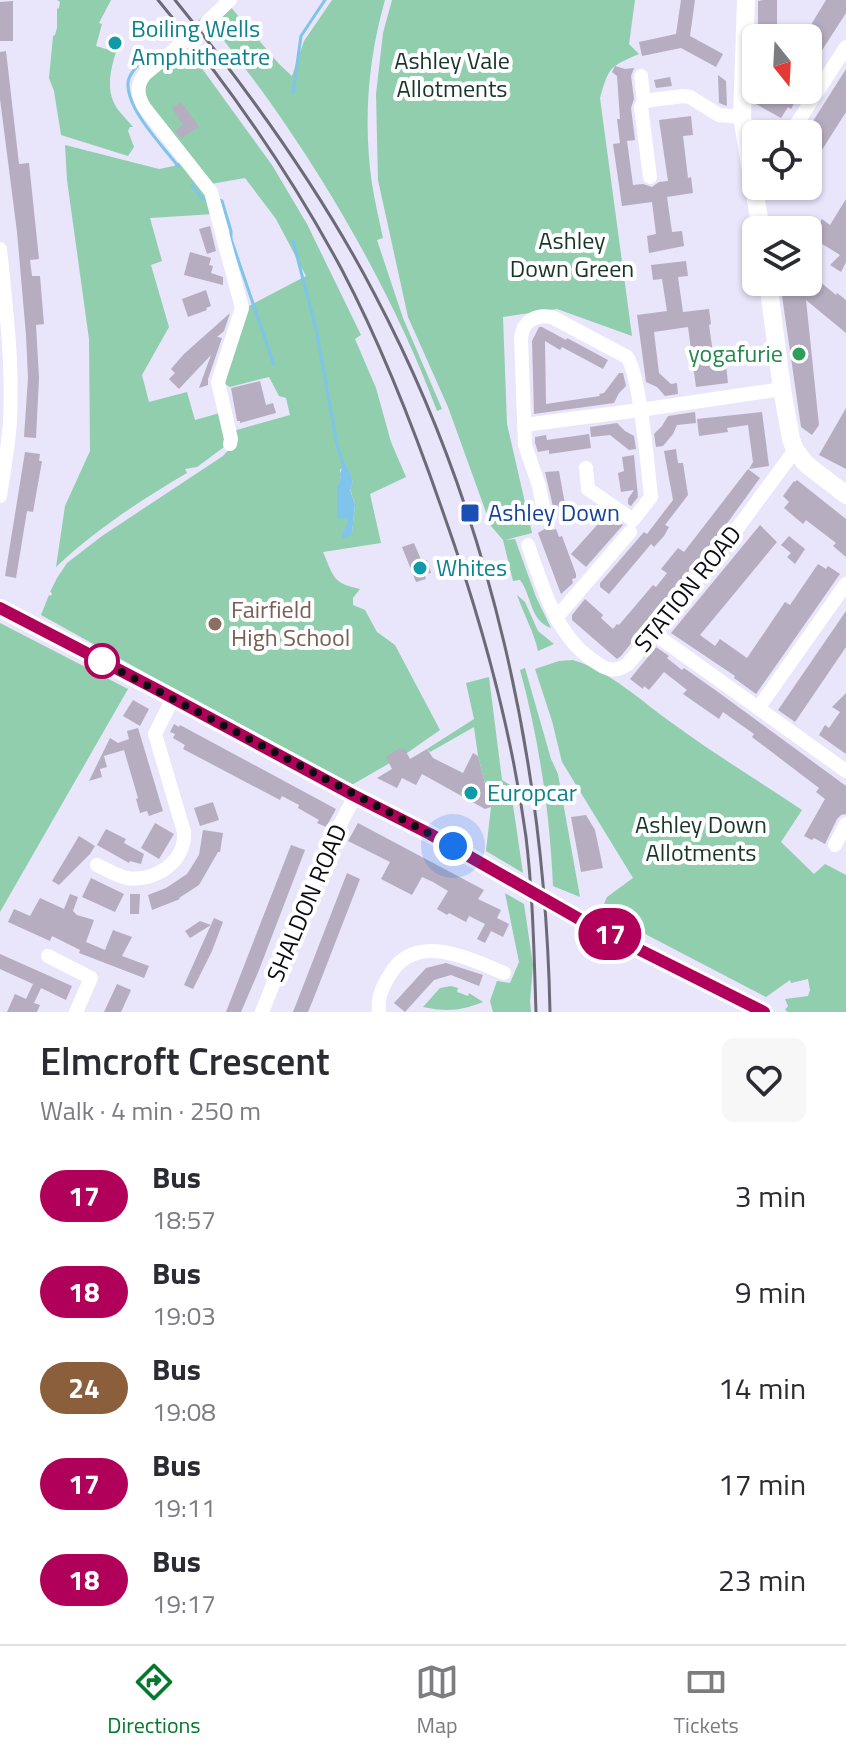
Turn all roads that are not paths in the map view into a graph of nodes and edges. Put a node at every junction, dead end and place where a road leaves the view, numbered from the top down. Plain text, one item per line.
1 (230, 0) edge
2 (746, 0) edge
3 (207, 22) tunnel mouth
4 (185, 41) tunnel mouth
5 (846, 47) edge
6 (641, 76) dead end
7 (644, 101) junction
8 (742, 117) junction
9 (743, 120) edge
10 (799, 120) edge
11 (650, 177) dead end
12 (0, 249) edge
13 (770, 296) edge
14 (4, 331) edge
15 (782, 389) junction
16 (640, 410) junction
17 (524, 425) junction
18 (230, 444) dead end
19 (795, 450) junction
20 (586, 468) dead end
21 (846, 495) edge
22 (0, 496) edge
23 (544, 512) dead end
24 (630, 532) dead end
25 (528, 545) dead end
26 (846, 584) edge
27 (0, 608) edge
28 (556, 618) junction
29 (652, 632) junction
30 (173, 698) junction
31 (759, 707) junction
32 (846, 771) edge
33 (355, 796) junction
34 (846, 824) edge
35 (835, 845) dead end
36 (97, 865) dead end
37 (48, 956) dead end
38 (496, 974) dead end
39 (740, 1006) edge
40 (76, 1012) edge
41 (262, 1012) edge
42 (379, 1012) edge
43 (764, 1012) edge

1 - 3 street
2 - 8 main road
4 - 18 street
5 - 10 street
6 - 7 street
7 - 8 street
7 - 11 street
8 - 9 main road
12 - 14 street
13 - 15 main road
14 - 22 street
15 - 16 street
15 - 19 main road
16 - 17 street
16 - 17 street
16 - 20 street
17 - 23 street
19 - 21 main road
19 - 29 street, STATION ROAD
24 - 28 street
25 - 28 street, STATION ROAD
26 - 31 street
27 - 30 main road
28 - 29 street, STATION ROAD
29 - 31 street
30 - 33 main road
30 - 36 street
31 - 32 street
33 - 39 main road
33 - 41 street, SHALDON ROAD
34 - 35 street
37 - 40 street
38 - 42 street
39 - 43 main road

